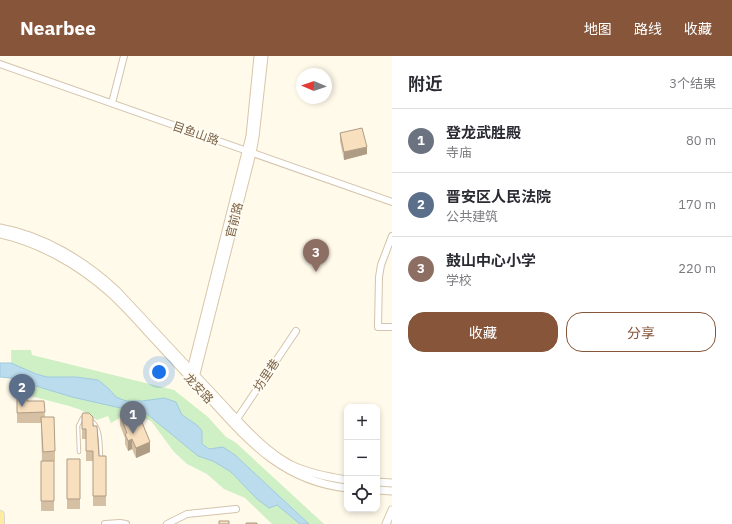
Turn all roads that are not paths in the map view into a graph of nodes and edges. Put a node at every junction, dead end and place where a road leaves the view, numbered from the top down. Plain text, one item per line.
1 (124, 56) edge
2 (258, 56) edge
3 (264, 56) edge
4 (0, 64) edge
5 (112, 103) junction
6 (249, 152) junction
7 (392, 202) edge
8 (0, 228) edge
9 (0, 234) edge
10 (392, 236) edge
11 (392, 327) edge
12 (296, 332) dead end
13 (192, 376) junction
14 (237, 419) junction
15 (79, 452) dead end
16 (101, 462) edge
17 (344, 479) edge
18 (380, 482) edge
19 (392, 483) edge
20 (344, 488) edge
21 (380, 490) edge
22 (392, 491) edge
23 (236, 509) dead end
24 (392, 510) edge
25 (0, 516) edge
26 (0, 524) edge
27 (105, 524) edge
28 (126, 524) edge
29 (167, 524) edge
30 (386, 524) edge

1 - 5 street
2 - 6 main road, 官前路
3 - 6 main road, 官前路
4 - 5 street, 目鱼山路
5 - 6 street, 目鱼山路
6 - 7 street, 目鱼山路
6 - 13 main road, 官前路
8 - 13 main road, 龙安路
9 - 13 main road, 龙安路
10 - 11 street
12 - 14 street, 坊里巷
13 - 14 main road, 龙安路
13 - 20 main road, 龙安路
14 - 17 main road, 龙安路
15 - 16 lane
18 - 19 main road
21 - 22 main road
23 - 29 street
24 - 30 main road
25 - 26 main road
27 - 28 street

